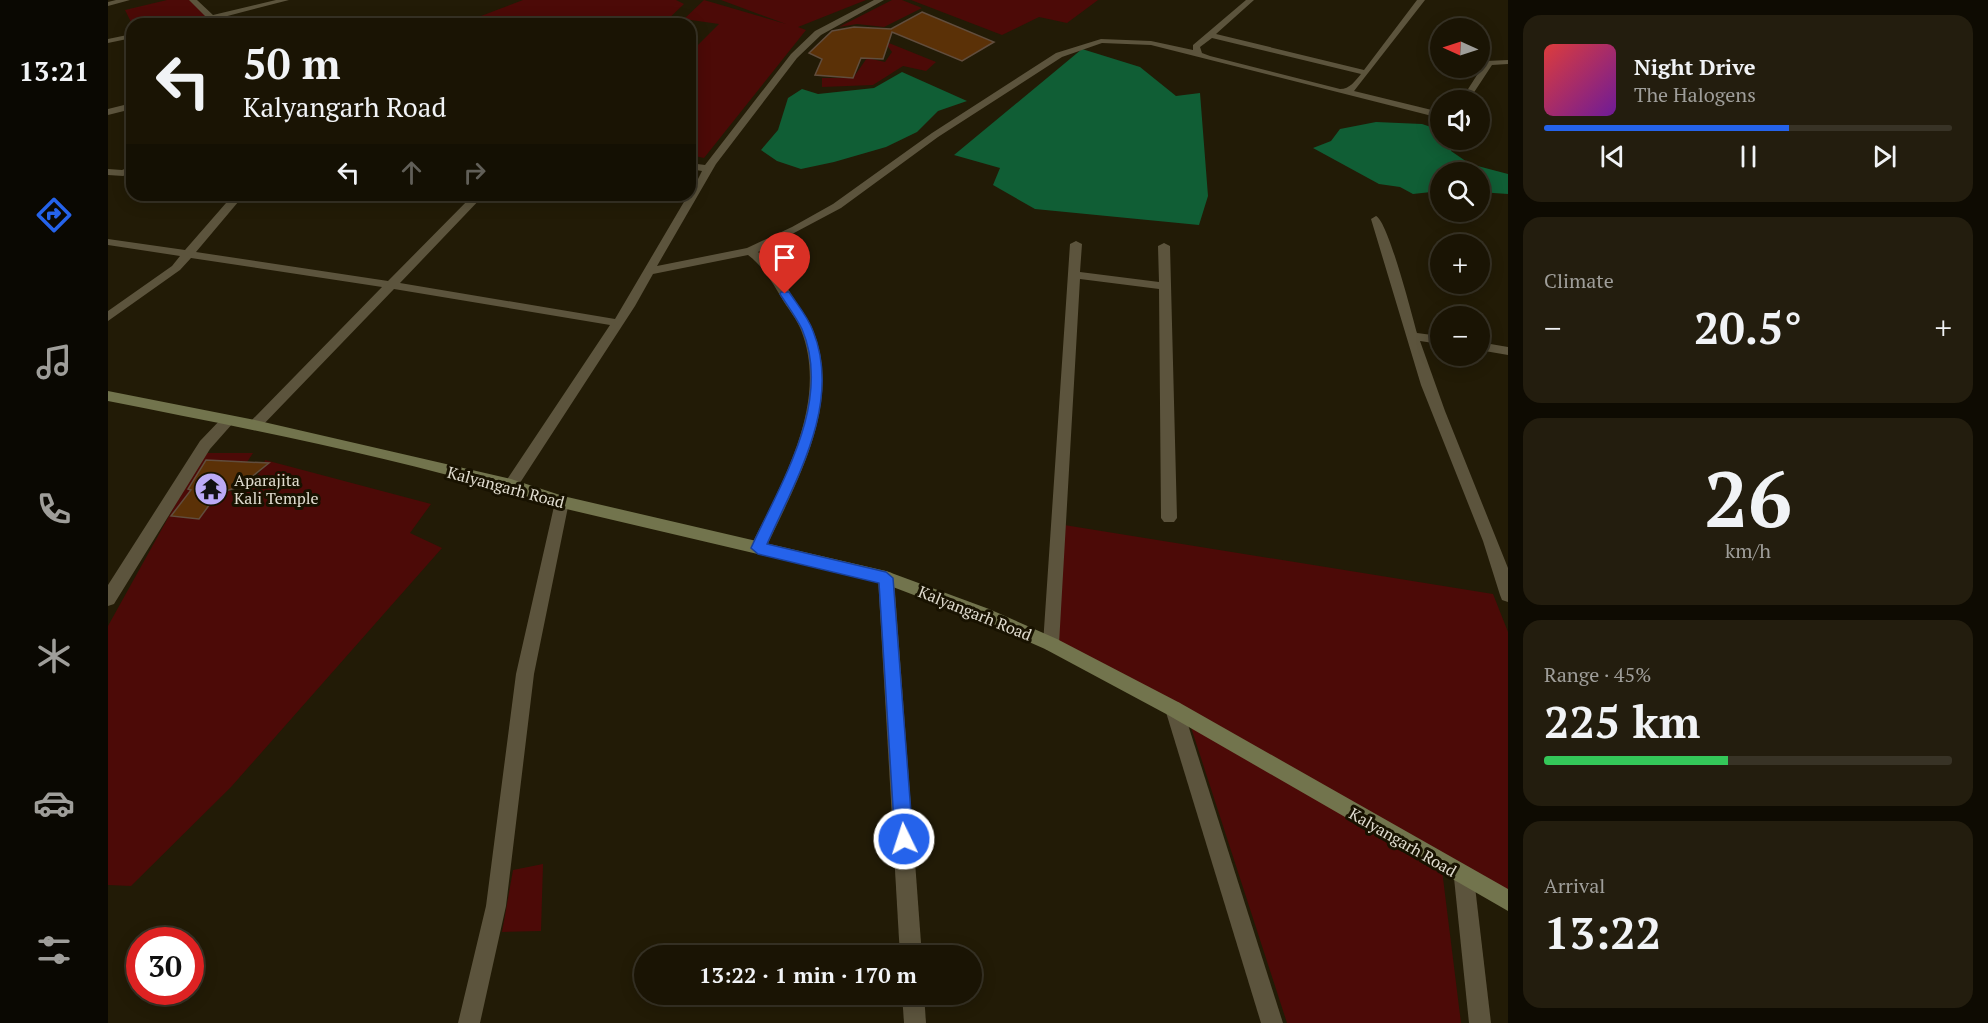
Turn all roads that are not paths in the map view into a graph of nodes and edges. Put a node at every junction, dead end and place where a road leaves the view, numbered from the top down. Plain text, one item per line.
1 (126, 0) edge
2 (193, 0) edge
3 (285, 0) edge
4 (880, 0) edge
5 (1250, 0) edge
6 (1421, 0) edge
7 (108, 4) edge
8 (212, 18) edge
9 (225, 18) edge
10 (1211, 35) junction
11 (126, 37) edge
12 (108, 41) edge
13 (1199, 54) junction
14 (1508, 62) edge
15 (1366, 73) junction
16 (1471, 90) edge
17 (1347, 92) junction
18 (126, 108) edge
19 (108, 112) edge
20 (1430, 113) edge
21 (696, 167) edge
22 (708, 169) junction
23 (108, 172) edge
24 (126, 172) edge
25 (696, 189) edge
26 (234, 201) edge
27 (474, 201) edge
28 (689, 201) edge
29 (1376, 219) dead end
30 (108, 242) edge
31 (1076, 244) dead end
32 (1164, 246) dead end
33 (750, 251) junction
34 (188, 255) junction
35 (647, 272) junction
36 (1074, 275) junction
37 (391, 285) junction
38 (1164, 286) junction
39 (108, 317) edge
40 (618, 323) junction
41 (1413, 336) junction
42 (1430, 339) edge
43 (1490, 348) edge
44 (1508, 351) edge
45 (108, 396) edge
46 (228, 420) junction
47 (255, 425) junction
48 (511, 485) junction
49 (562, 502) junction
50 (1169, 518) dead end
51 (758, 548) junction
52 (1504, 567) edge
53 (886, 578) junction
54 (1508, 595) edge
55 (108, 599) edge
56 (1051, 644) junction
57 (1174, 709) junction
58 (1464, 878) junction
59 (1508, 901) edge
60 (910, 945) edge
61 (914, 1005) edge
62 (470, 1023) edge
63 (915, 1023) edge
64 (1272, 1023) edge
65 (1480, 1023) edge

1 - 7 street
2 - 8 street
3 - 9 street
4 - 22 street
5 - 10 street
6 - 15 street
10 - 13 street
10 - 15 street
11 - 12 street
13 - 17 street
13 - 33 street
14 - 16 street
15 - 17 street
17 - 20 street
18 - 19 street
21 - 22 street
22 - 25 street
23 - 24 street
26 - 34 street
27 - 37 street
28 - 35 street
29 - 41 street
30 - 34 street
31 - 36 street
32 - 38 street
33 - 35 street
33 - 51 street
34 - 37 street
34 - 39 street
35 - 40 street
36 - 38 street
36 - 56 street
37 - 40 street
37 - 47 street
38 - 50 street
40 - 48 street
41 - 42 street
41 - 52 street
43 - 44 street
45 - 46 main road, Kalyangarh Road
46 - 47 main road, Kalyangarh Road
46 - 55 street
47 - 48 main road, Kalyangarh Road
48 - 49 main road, Kalyangarh Road
49 - 51 main road, Kalyangarh Road
49 - 62 street
51 - 53 main road, Kalyangarh Road
52 - 54 street
53 - 56 main road, Kalyangarh Road
53 - 60 street
56 - 57 main road, Kalyangarh Road
57 - 58 main road, Kalyangarh Road
57 - 64 street
58 - 59 main road, Kalyangarh Road
58 - 65 street
61 - 63 street

